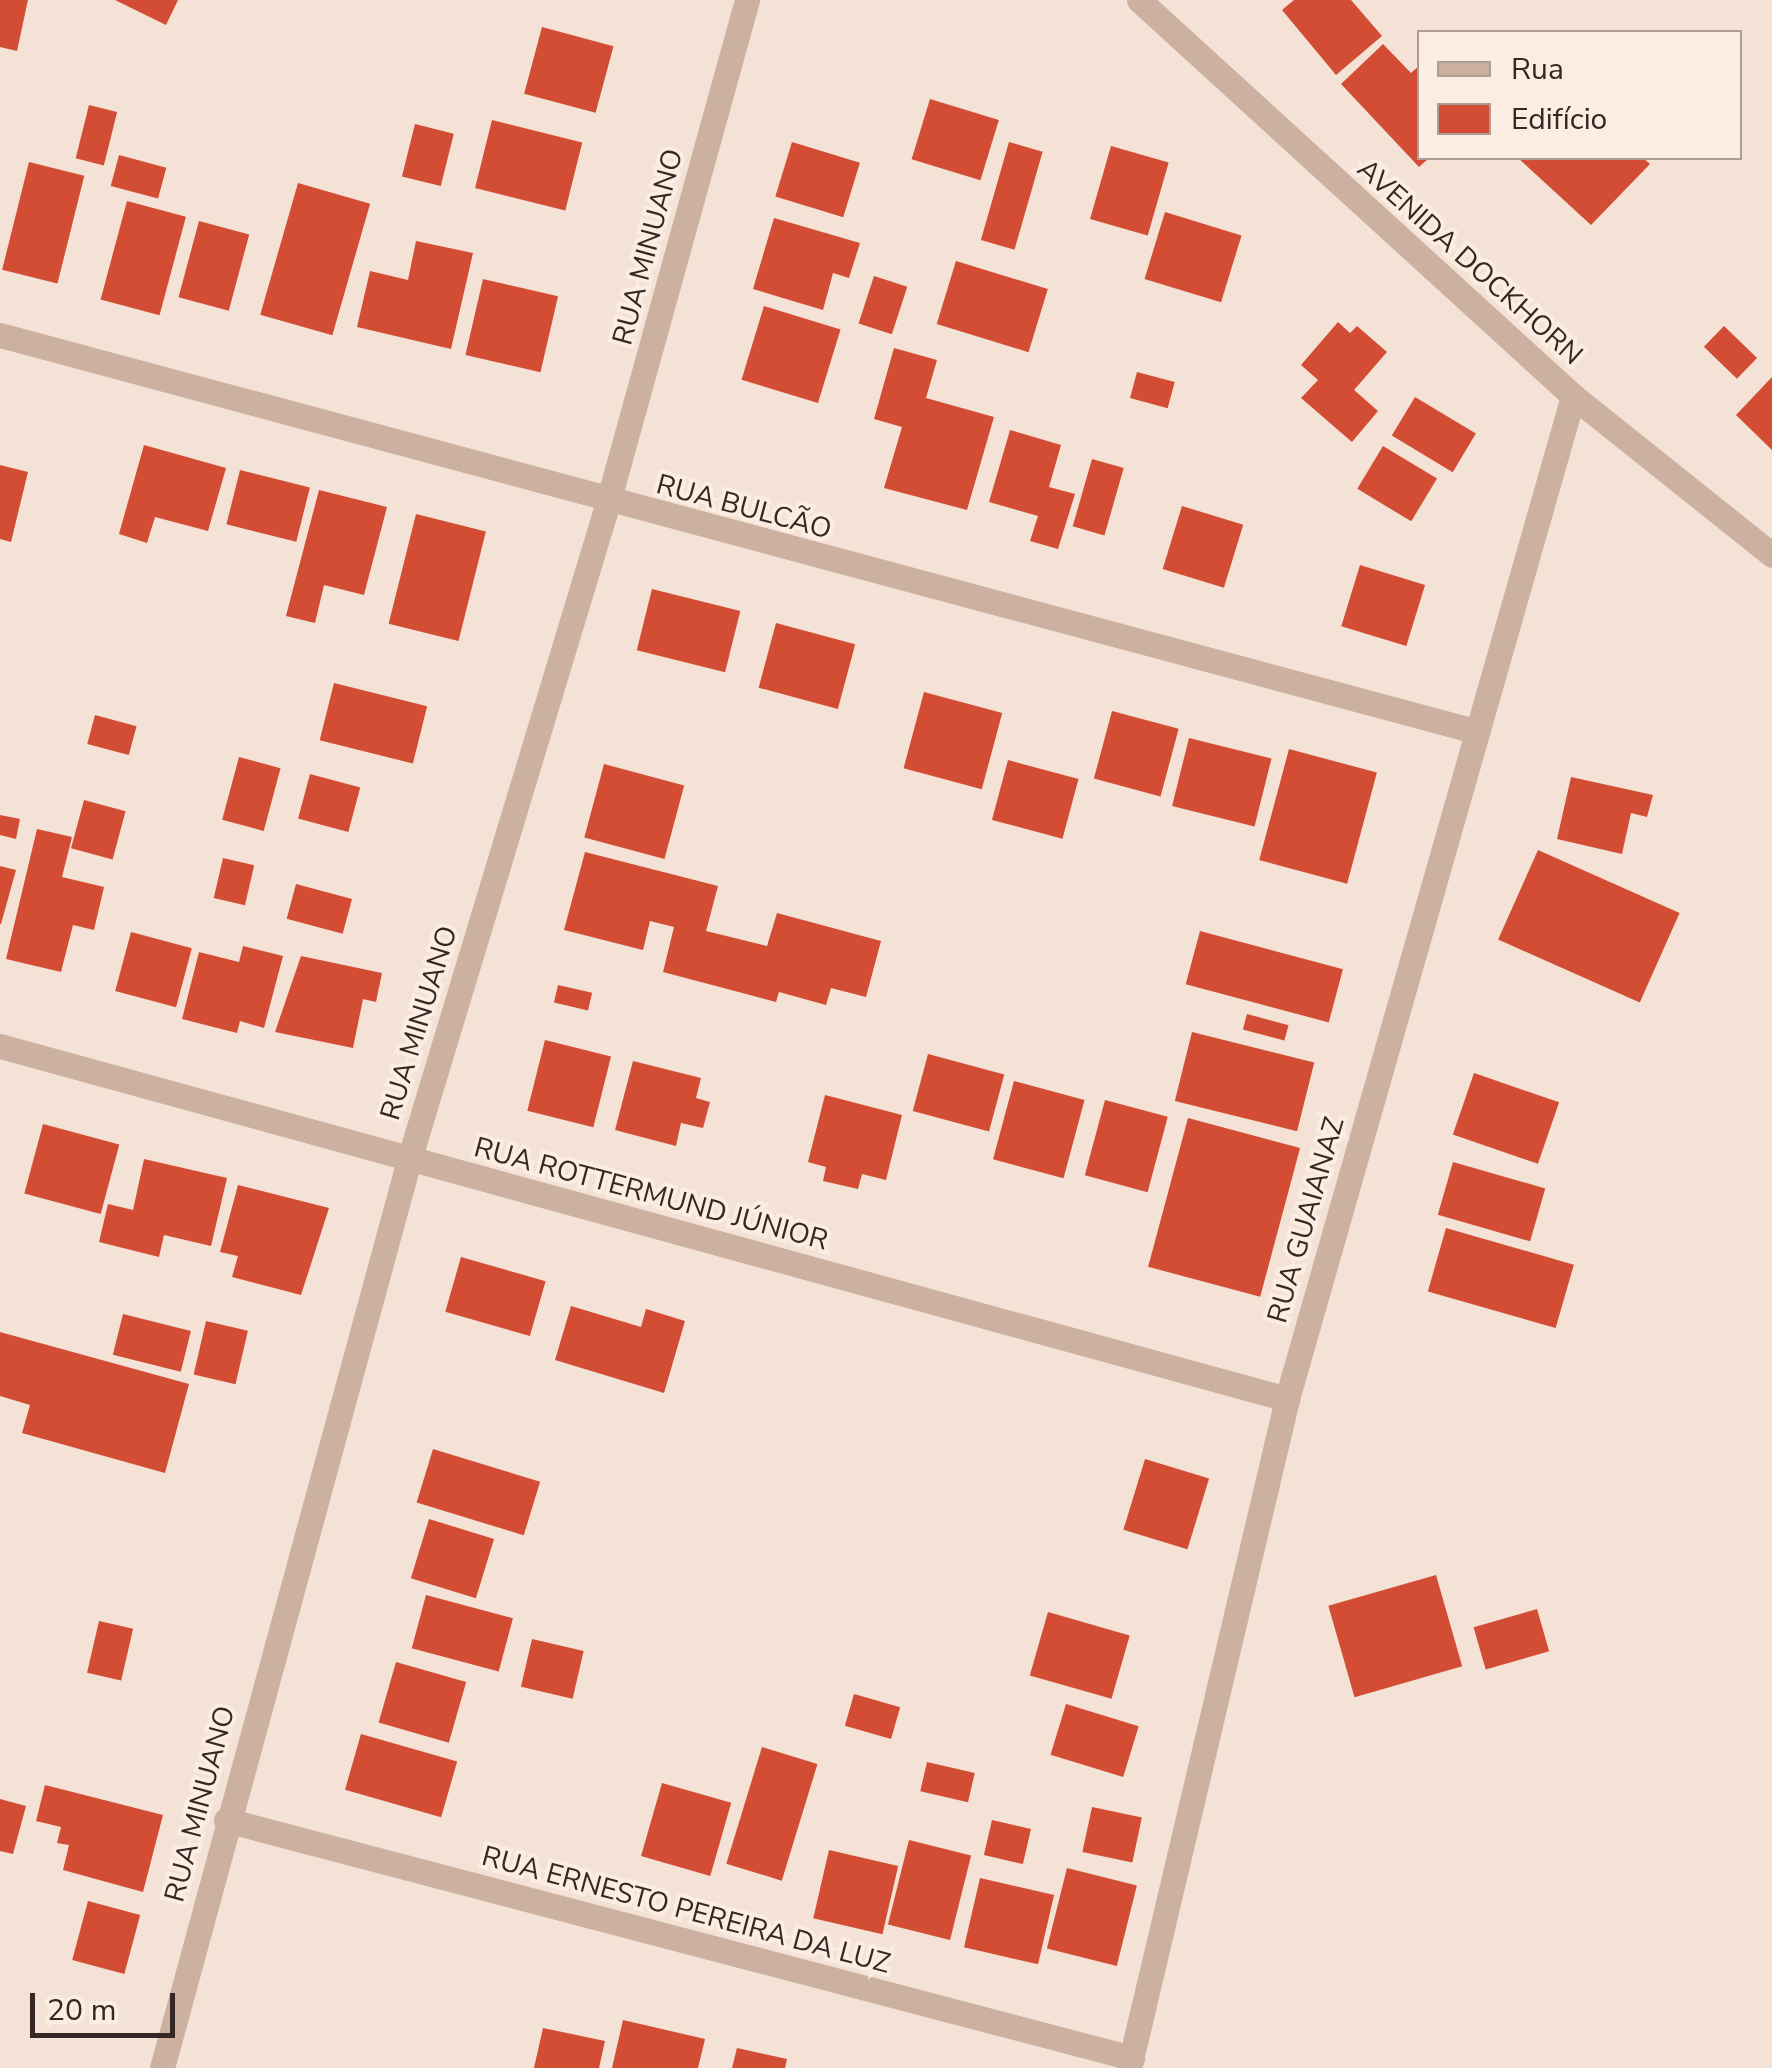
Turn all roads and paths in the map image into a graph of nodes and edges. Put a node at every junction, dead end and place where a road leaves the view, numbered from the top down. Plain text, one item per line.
1 (747, 0) edge
2 (1139, 0) edge
3 (0, 335) edge
4 (1573, 396) junction
5 (608, 502) junction
6 (1772, 555) edge
7 (1475, 730) junction
8 (0, 1046) edge
9 (409, 1160) junction
10 (1287, 1399) junction
11 (226, 1820) junction
12 (1130, 2063) edge
13 (162, 2068) edge

1 - 5 street, RUA MINUANO
2 - 4 street, AVENIDA DOCKHORN
3 - 5 street, RUA BULCÃO
4 - 6 street, AVENIDA DOCKHORN
4 - 7 street, RUA GUAIANAZ
5 - 7 street, RUA BULCÃO
5 - 9 street, RUA MINUANO
7 - 10 street, RUA GUAIANAZ
8 - 9 street, RUA ROTTERMUND JÚNIOR
9 - 10 street, RUA ROTTERMUND JÚNIOR
9 - 11 street, RUA MINUANO
10 - 12 street, RUA GUAIANAZ
11 - 12 street, RUA ERNESTO PEREIRA DA LUZ
11 - 13 street, RUA MINUANO

